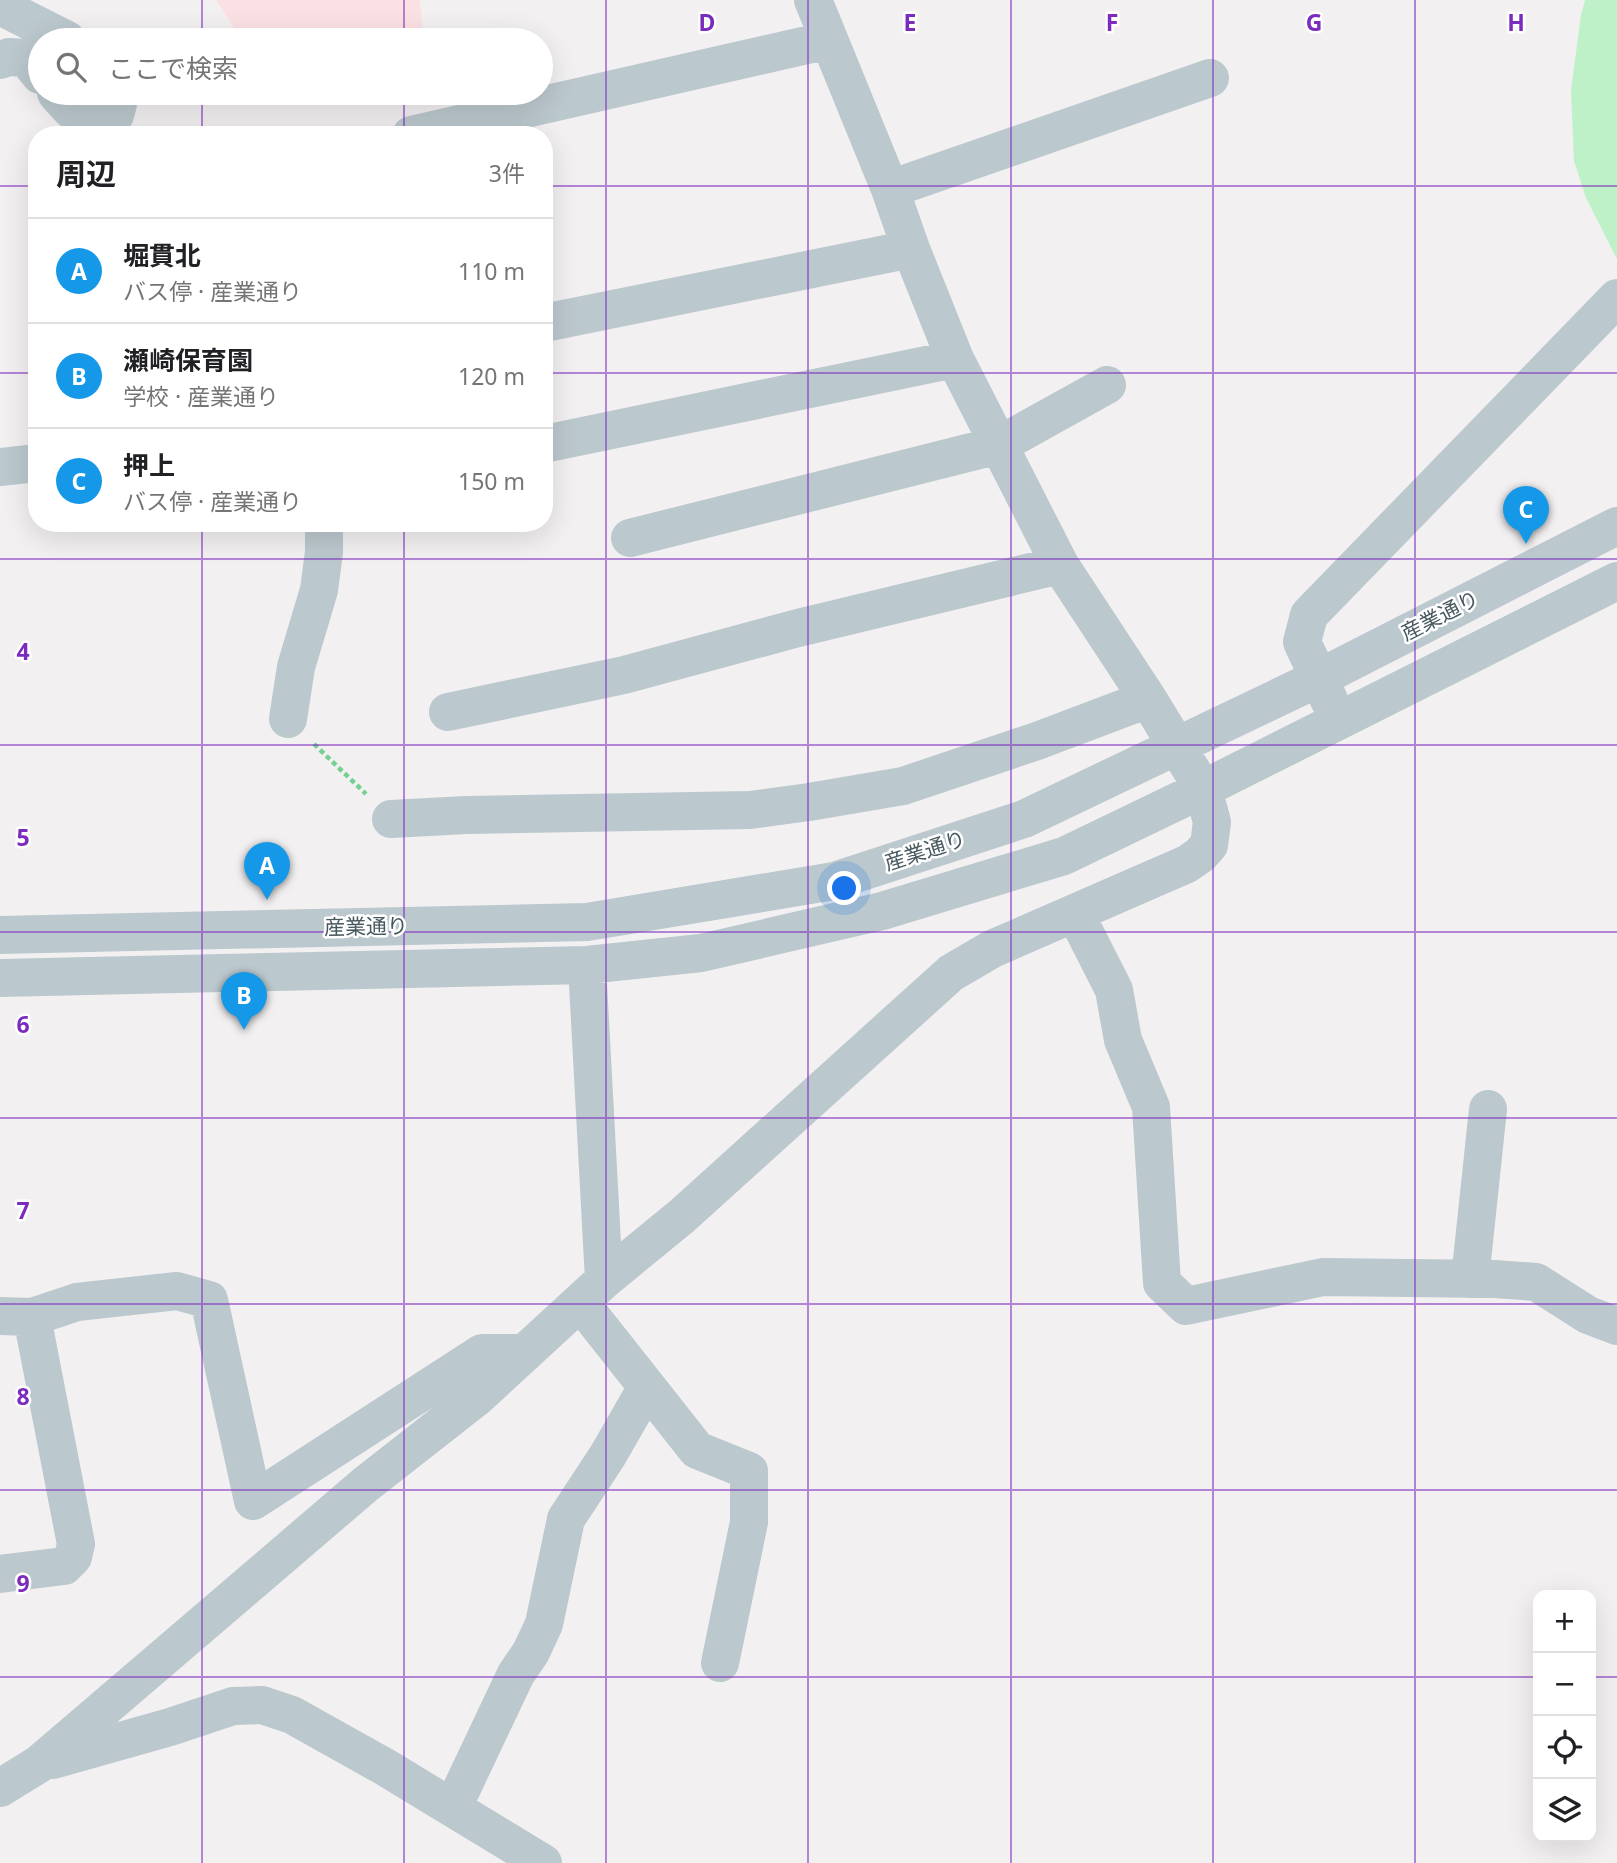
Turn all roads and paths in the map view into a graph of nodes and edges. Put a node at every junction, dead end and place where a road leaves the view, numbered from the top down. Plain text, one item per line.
1 (813, 0) edge
2 (0, 6) edge
3 (43, 28) edge
4 (828, 40) junction
5 (0, 60) edge
6 (28, 60) edge
7 (1210, 78) dead end
8 (553, 103) edge
9 (67, 105) edge
10 (118, 105) edge
11 (543, 105) edge
12 (451, 126) edge
13 (890, 189) junction
14 (911, 249) junction
15 (1617, 299) edge
16 (553, 321) edge
17 (955, 359) junction
18 (1107, 385) dead end
19 (553, 442) edge
20 (999, 446) junction
21 (28, 464) edge
22 (0, 467) edge
23 (1617, 526) edge
24 (324, 532) edge
25 (630, 538) dead end
26 (1060, 565) junction
27 (1617, 581) edge
28 (1318, 678) junction
29 (1148, 699) junction
30 (448, 712) dead end
31 (288, 719) joint
32 (1339, 722) junction
33 (1177, 747) junction
34 (1203, 789) junction
35 (391, 819) joint
36 (1075, 913) junction
37 (0, 935) edge
38 (587, 965) junction
39 (0, 978) edge
40 (1488, 1109) dead end
41 (1470, 1279) junction
42 (592, 1291) junction
43 (16, 1317) edge
44 (1617, 1326) edge
45 (524, 1353) junction
46 (647, 1387) junction
47 (0, 1574) edge
48 (720, 1663) dead end
49 (39, 1764) junction
50 (0, 1787) edge
51 (453, 1807) junction
52 (543, 1863) edge

1 - 4 street
2 - 3 street
4 - 8 street
4 - 13 street
5 - 6 street
7 - 13 street
9 - 10 street
11 - 12 street
13 - 14 street
14 - 16 street
14 - 17 street
15 - 28 street
17 - 19 street
17 - 20 street
18 - 20 street
20 - 25 street
20 - 26 street
21 - 22 street
23 - 28 street, 産業通り
24 - 31 street
26 - 29 street
26 - 30 street
27 - 32 street, 産業通り
28 - 32 street
28 - 33 street, 産業通り
29 - 33 street
29 - 35 street
31 - 35 path
32 - 34 street, 産業通り
33 - 34 street
33 - 37 street, 産業通り
34 - 36 street
34 - 38 street, 産業通り
36 - 41 street
36 - 42 street
38 - 39 street, 産業通り
38 - 42 street
40 - 41 street
41 - 44 street
42 - 45 street
42 - 46 street
43 - 45 street
43 - 47 street
45 - 49 street
46 - 48 street
46 - 51 street
49 - 50 street
49 - 51 street
51 - 52 street

